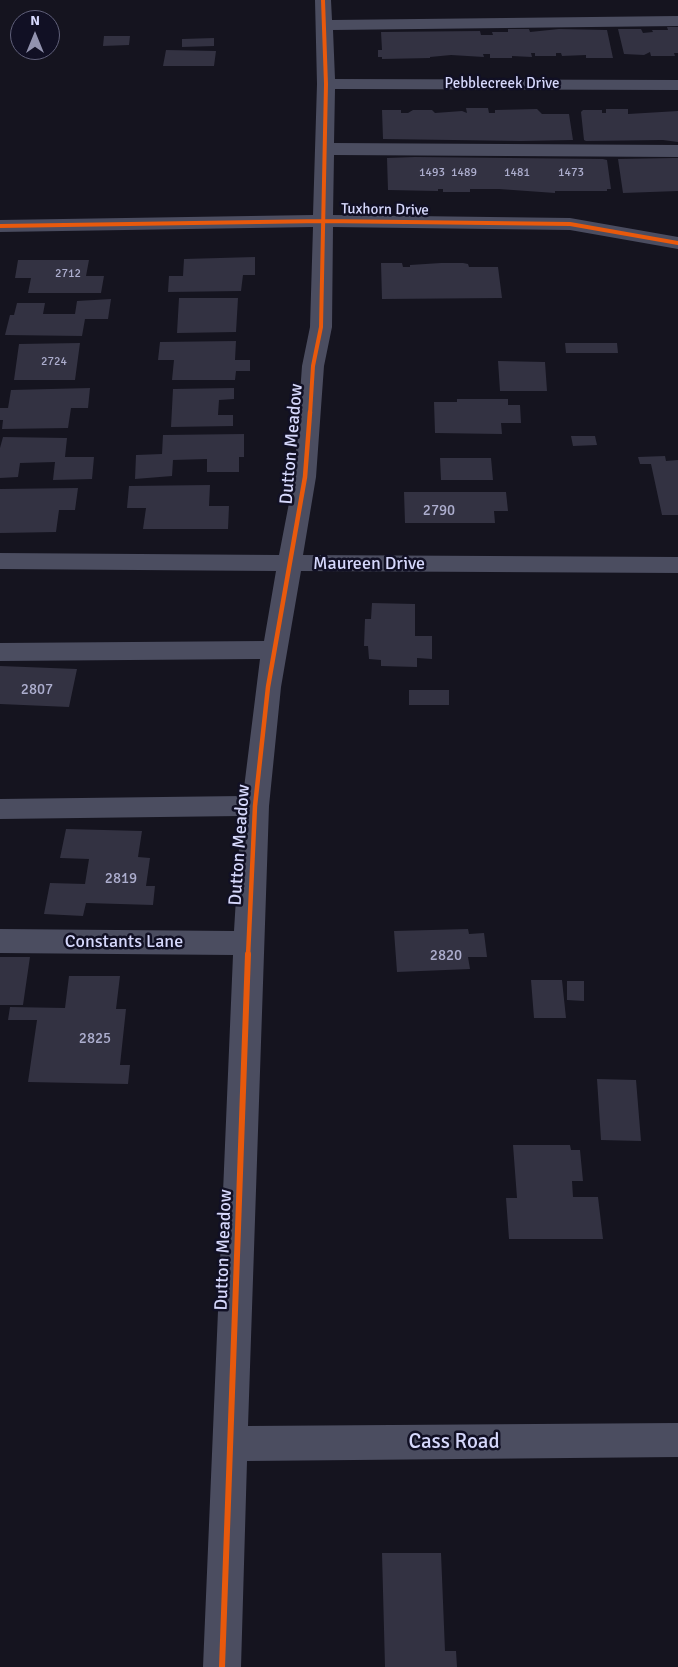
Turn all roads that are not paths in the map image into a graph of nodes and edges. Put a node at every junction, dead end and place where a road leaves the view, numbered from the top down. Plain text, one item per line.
1 (324, 13) edge
2 (678, 21) edge
3 (326, 84) junction
4 (678, 85) edge
5 (324, 149) junction
6 (678, 151) edge
7 (322, 221) junction
8 (0, 226) edge
9 (678, 243) edge
10 (0, 561) edge
11 (291, 564) junction
12 (678, 565) edge
13 (275, 650) junction
14 (0, 652) edge
15 (255, 806) junction
16 (0, 809) edge
17 (0, 941) edge
18 (248, 942) junction
19 (678, 1440) edge
20 (231, 1444) junction
21 (222, 1667) edge

1 - 2 street
1 - 3 street, Dutton Meadow
3 - 4 street, Pebblecreek Drive
3 - 5 street, Dutton Meadow
5 - 6 street
5 - 7 street, Dutton Meadow
7 - 8 street, Tuxhorn Drive
7 - 9 street, Tuxhorn Drive
7 - 11 street, Dutton Meadow
10 - 11 street, Maureen Drive
11 - 12 street, Maureen Drive
11 - 13 street, Dutton Meadow
13 - 14 street
13 - 15 street, Dutton Meadow
15 - 16 street
15 - 18 street, Dutton Meadow
17 - 18 street, Constants Lane
18 - 20 street, Dutton Meadow
19 - 20 street, Cass Road
20 - 21 street, Dutton Meadow

